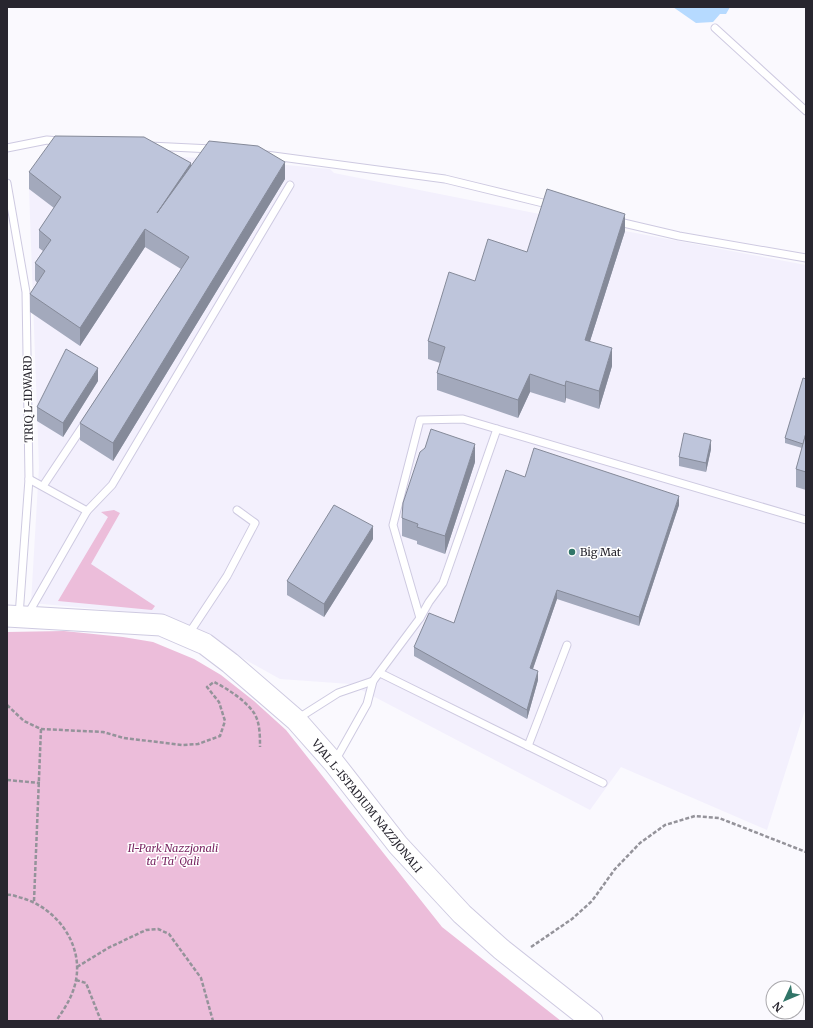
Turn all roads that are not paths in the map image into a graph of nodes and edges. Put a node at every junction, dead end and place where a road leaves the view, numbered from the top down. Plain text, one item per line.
1 (715, 28) dead end
2 (806, 111) edge
3 (70, 142) edge
4 (139, 145) edge
5 (7, 148) edge
6 (224, 150) edge
7 (261, 154) edge
8 (7, 183) edge
9 (290, 185) dead end
10 (558, 207) edge
11 (611, 220) edge
12 (806, 258) edge
13 (92, 413) edge
14 (498, 429) junction
15 (29, 479) junction
16 (43, 486) junction
17 (237, 510) dead end
18 (86, 511) junction
19 (806, 520) edge
20 (17, 616) edge
21 (420, 618) junction
22 (187, 637) junction
23 (567, 645) dead end
24 (380, 673) junction
25 (373, 681) junction
26 (296, 720) junction
27 (528, 746) junction
28 (334, 763) junction
29 (603, 783) dead end
30 (592, 1021) edge

1 - 2 lane
3 - 5 lane
4 - 6 lane
7 - 10 lane
8 - 15 lane, TRIQ L-IDWARD
9 - 18 lane
11 - 12 lane
13 - 16 lane
14 - 19 lane
14 - 21 lane
14 - 21 lane
15 - 16 lane
15 - 20 lane, TRIQ L-IDWARD
16 - 18 lane
17 - 22 lane
18 - 20 lane
20 - 22 main road, VJAL L-ISTADIUM NAZZJONALI
21 - 24 lane
22 - 26 main road, VJAL L-ISTADIUM NAZZJONALI
23 - 27 lane
24 - 25 lane
24 - 27 lane
25 - 26 lane
25 - 28 lane
26 - 28 main road, VJAL L-ISTADIUM NAZZJONALI
27 - 29 lane
28 - 30 main road, VJAL L-ISTADIUM NAZZJONALI

